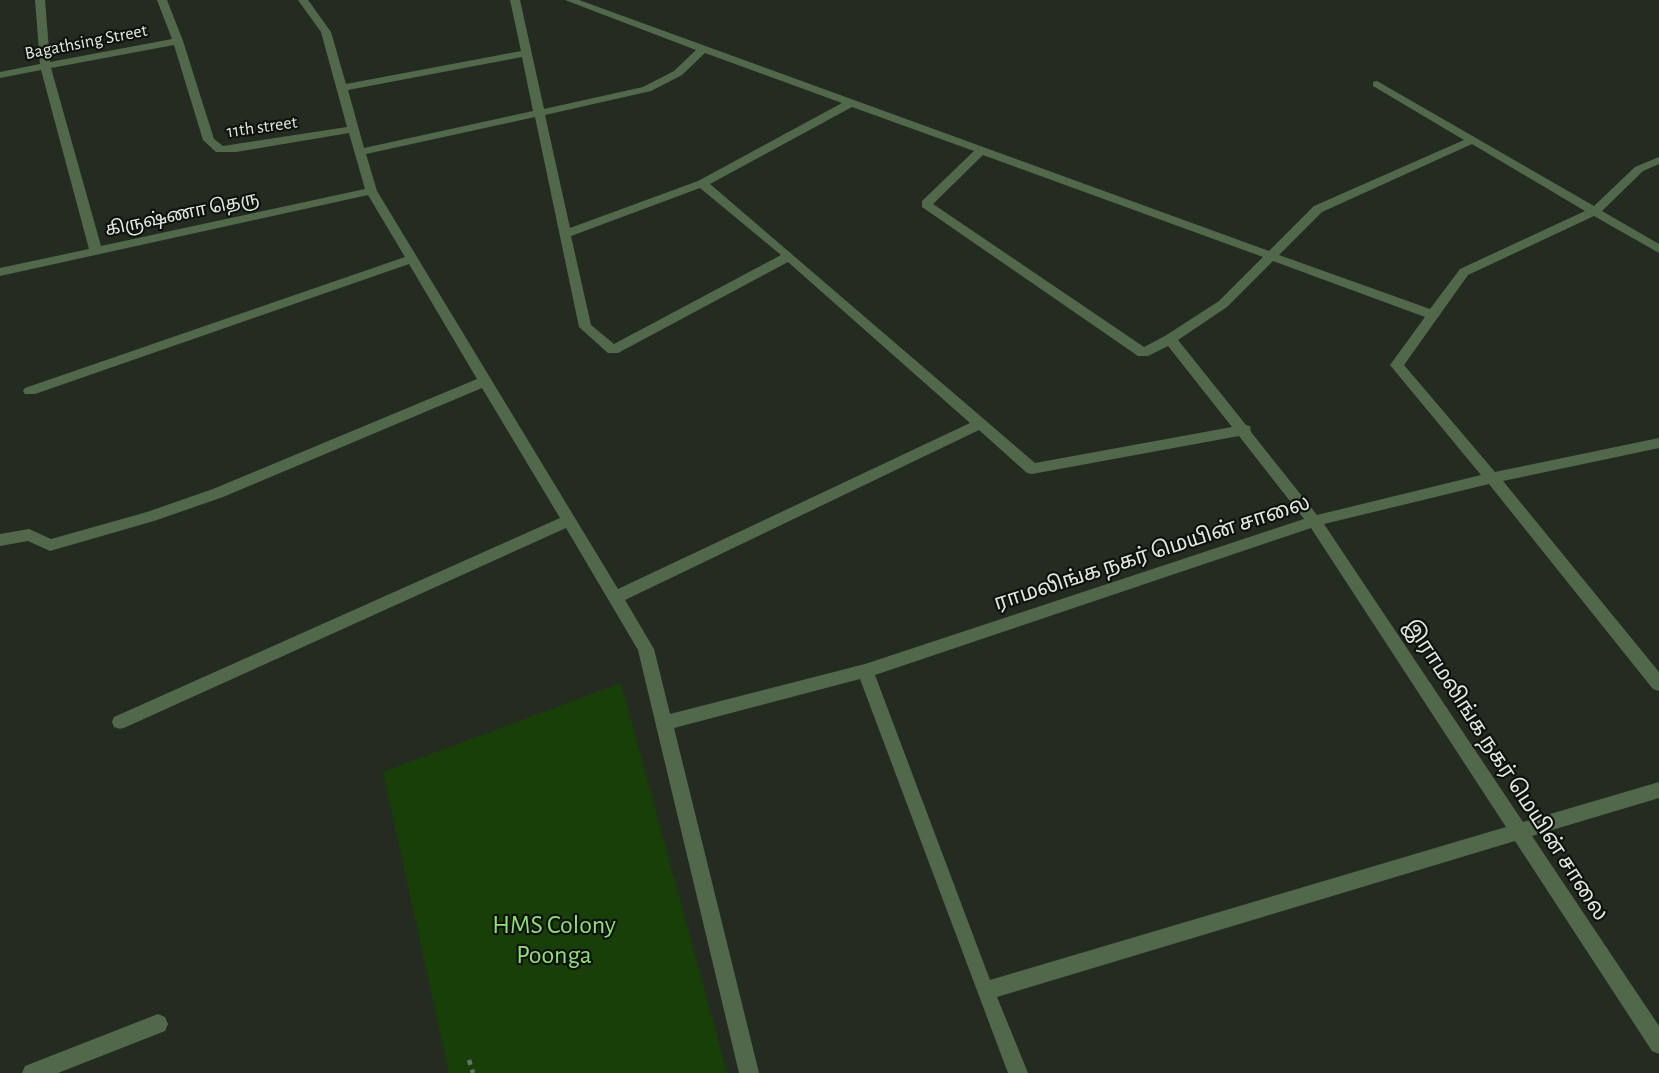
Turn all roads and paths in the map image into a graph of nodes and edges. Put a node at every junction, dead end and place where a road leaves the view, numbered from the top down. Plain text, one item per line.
1 (40, 0) edge
2 (162, 0) edge
3 (303, 0) edge
4 (516, 0) edge
5 (570, 0) edge
6 (178, 41) junction
7 (704, 48) junction
8 (527, 53) junction
9 (45, 67) junction
10 (0, 75) edge
11 (1377, 84) dead end
12 (342, 88) junction
13 (852, 102) junction
14 (540, 112) junction
15 (354, 129) junction
16 (1473, 140) junction
17 (982, 150) junction
18 (360, 152) junction
19 (1659, 160) edge
20 (702, 183) junction
21 (371, 191) junction
22 (1595, 211) junction
23 (565, 234) junction
24 (1659, 249) edge
25 (96, 251) junction
26 (789, 256) junction
27 (1271, 256) junction
28 (412, 259) junction
29 (0, 272) edge
30 (1433, 315) junction
31 (1170, 339) junction
32 (486, 381) junction
33 (30, 391) dead end
34 (980, 424) junction
35 (1245, 430) junction
36 (1659, 442) edge
37 (1492, 477) junction
38 (569, 520) junction
39 (1314, 521) junction
40 (0, 540) edge
41 (615, 597) junction
42 (865, 671) junction
43 (1659, 684) edge
44 (120, 722) dead end
45 (664, 723) junction
46 (1659, 790) edge
47 (1520, 831) junction
48 (985, 991) junction
49 (158, 1024) dead end
50 (1659, 1044) edge
51 (469, 1060) dead end
52 (32, 1073) edge
53 (473, 1073) edge
54 (749, 1073) edge
55 (1018, 1073) edge

1 - 9 street
2 - 6 street
3 - 12 street
4 - 8 street
5 - 7 street
6 - 9 street, Bagathsing Street
6 - 15 street, 11th street
7 - 13 street
7 - 14 street
8 - 12 street
8 - 14 street
9 - 10 street, Bagathsing Street
9 - 25 street
11 - 16 street
12 - 15 street
13 - 17 street
13 - 20 street
14 - 18 street
14 - 23 street
15 - 18 street
16 - 22 street
16 - 27 street
17 - 27 street
17 - 31 street
18 - 21 street
19 - 22 street
20 - 23 street
20 - 26 street
21 - 25 street, கிருஷ்ணா தெரு
21 - 28 street
22 - 24 street
22 - 30 street
23 - 26 street
25 - 29 street, கிருஷ்ணா தெரு
26 - 34 street
27 - 30 street
27 - 31 street
28 - 32 street
28 - 33 street
30 - 37 street
31 - 35 street, இராமலிங்க நகர் மெயின் சாலை
32 - 38 street
32 - 40 street
34 - 35 street
34 - 41 street
35 - 39 street, இராமலிங்க நகர் மெயின் சாலை
36 - 37 street, ராமலிங்க நகர் மெயின் சாலை
37 - 39 street, ராமலிங்க நகர் மெயின் சாலை
37 - 43 street
38 - 41 street
38 - 44 street
39 - 42 street, ராமலிங்க நகர் மெயின் சாலை
39 - 47 street, இராமலிங்க நகர் மெயின் சாலை
41 - 45 street
42 - 45 street, ராமலிங்க நகர் மெயின் சாலை
42 - 48 street
45 - 54 street
46 - 47 street
47 - 48 street
47 - 50 street, இராமலிங்க நகர் மெயின் சாலை
48 - 55 street
49 - 52 street
51 - 53 path

